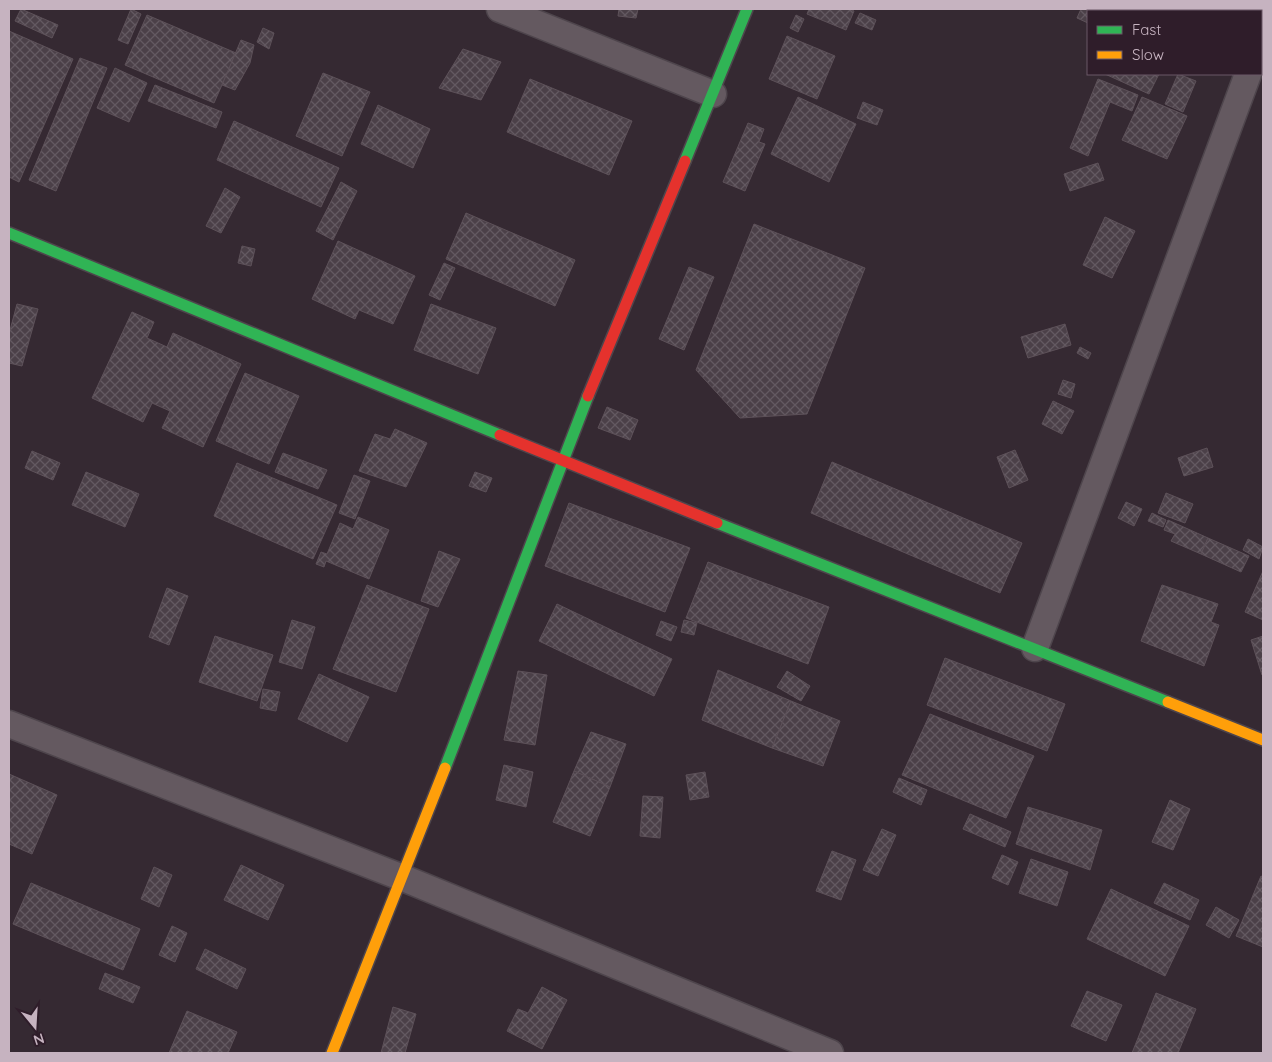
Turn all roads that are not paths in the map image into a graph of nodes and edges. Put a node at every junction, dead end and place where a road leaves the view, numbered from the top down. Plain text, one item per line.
1 (500, 9) edge
2 (747, 9) edge
3 (1248, 75) edge
4 (713, 94) junction
5 (9, 233) edge
6 (562, 461) junction
7 (1035, 648) junction
8 (9, 724) edge
9 (1263, 740) edge
10 (403, 878) junction
11 (332, 1053) edge
12 (830, 1053) edge

1 - 4 street
2 - 4 street
3 - 7 street
4 - 6 street
5 - 6 street
6 - 7 street
6 - 10 street
7 - 9 street
8 - 10 street
10 - 11 street
10 - 12 street

